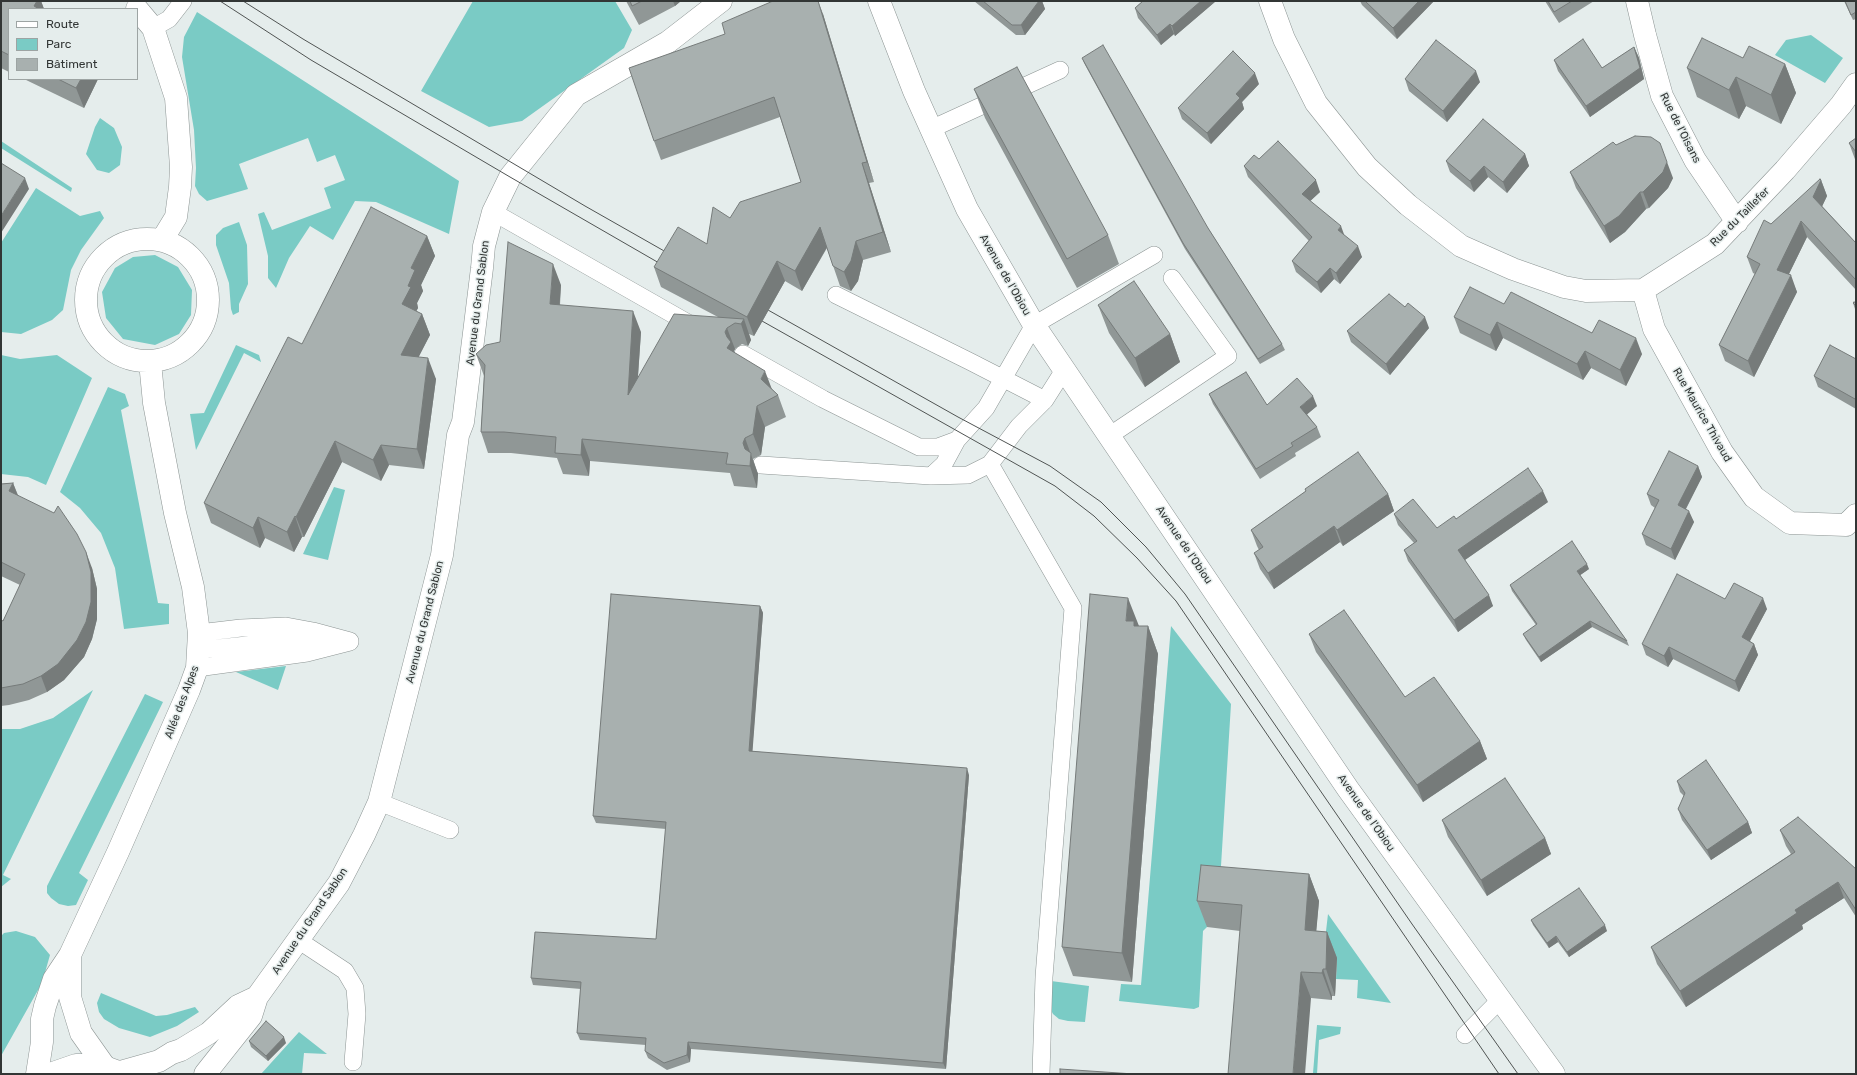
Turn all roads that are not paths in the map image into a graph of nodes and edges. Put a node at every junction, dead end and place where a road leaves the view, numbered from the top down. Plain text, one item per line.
1 (183, 1) edge
2 (721, 1) edge
3 (1270, 1) edge
4 (1638, 1) edge
5 (878, 5) edge
6 (138, 10) edge
7 (153, 28) junction
8 (1060, 70) dead end
9 (1856, 84) edge
10 (931, 129) junction
11 (493, 212) junction
12 (1737, 222) junction
13 (162, 240) junction
14 (1154, 255) dead end
15 (1172, 278) dead end
16 (1643, 290) junction
17 (836, 295) dead end
18 (688, 323) edge
19 (1034, 325) junction
20 (743, 354) dead end
21 (150, 362) junction
22 (1064, 370) junction
23 (1004, 379) junction
24 (1045, 400) junction
25 (1109, 436) junction
26 (957, 440) junction
27 (990, 464) junction
28 (761, 465) dead end
29 (931, 476) junction
30 (1856, 515) edge
31 (198, 650) junction
32 (378, 802) junction
33 (450, 830) dead end
34 (298, 940) junction
35 (70, 955) junction
36 (257, 998) junction
37 (1500, 1000) junction
38 (1465, 1035) dead end
39 (353, 1062) dead end
40 (1547, 1069) edge
41 (116, 1071) edge
42 (37, 1074) edge
43 (50, 1074) edge
44 (205, 1074) edge
45 (1041, 1074) edge

1 - 7 lane
2 - 11 street, Avenue du Grand Sablon
3 - 16 street
4 - 12 street, Rue de l'Oisans
5 - 10 street, Avenue de l'Obiou
6 - 7 street
7 - 13 street
8 - 10 lane
9 - 12 street, Rue du Taillefer
10 - 19 street, Avenue de l'Obiou
11 - 18 lane
11 - 32 street, Avenue du Grand Sablon
12 - 16 street, Rue du Taillefer
13 - 21 street
13 - 21 street
14 - 19 lane
15 - 25 lane
16 - 30 street, Rue Maurice Thivaud
17 - 23 lane
19 - 22 street, Avenue de l'Obiou
19 - 23 lane
20 - 26 lane
21 - 31 street
22 - 24 lane
22 - 25 street, Avenue de l'Obiou
23 - 24 lane
23 - 26 lane
24 - 27 lane
25 - 37 street, Avenue de l'Obiou
26 - 29 lane
27 - 29 lane
27 - 45 lane
28 - 29 lane
31 - 31 lane
31 - 35 street, Allée des Alpes
32 - 33 lane
32 - 34 street, Avenue du Grand Sablon
34 - 36 street, Avenue du Grand Sablon
34 - 39 lane
35 - 41 street, Allée des Alpes
35 - 42 street, Allée des Alpes
36 - 41 street
36 - 44 street, Avenue du Grand Sablon
37 - 38 lane
37 - 40 street, Avenue de l'Obiou
41 - 43 street

